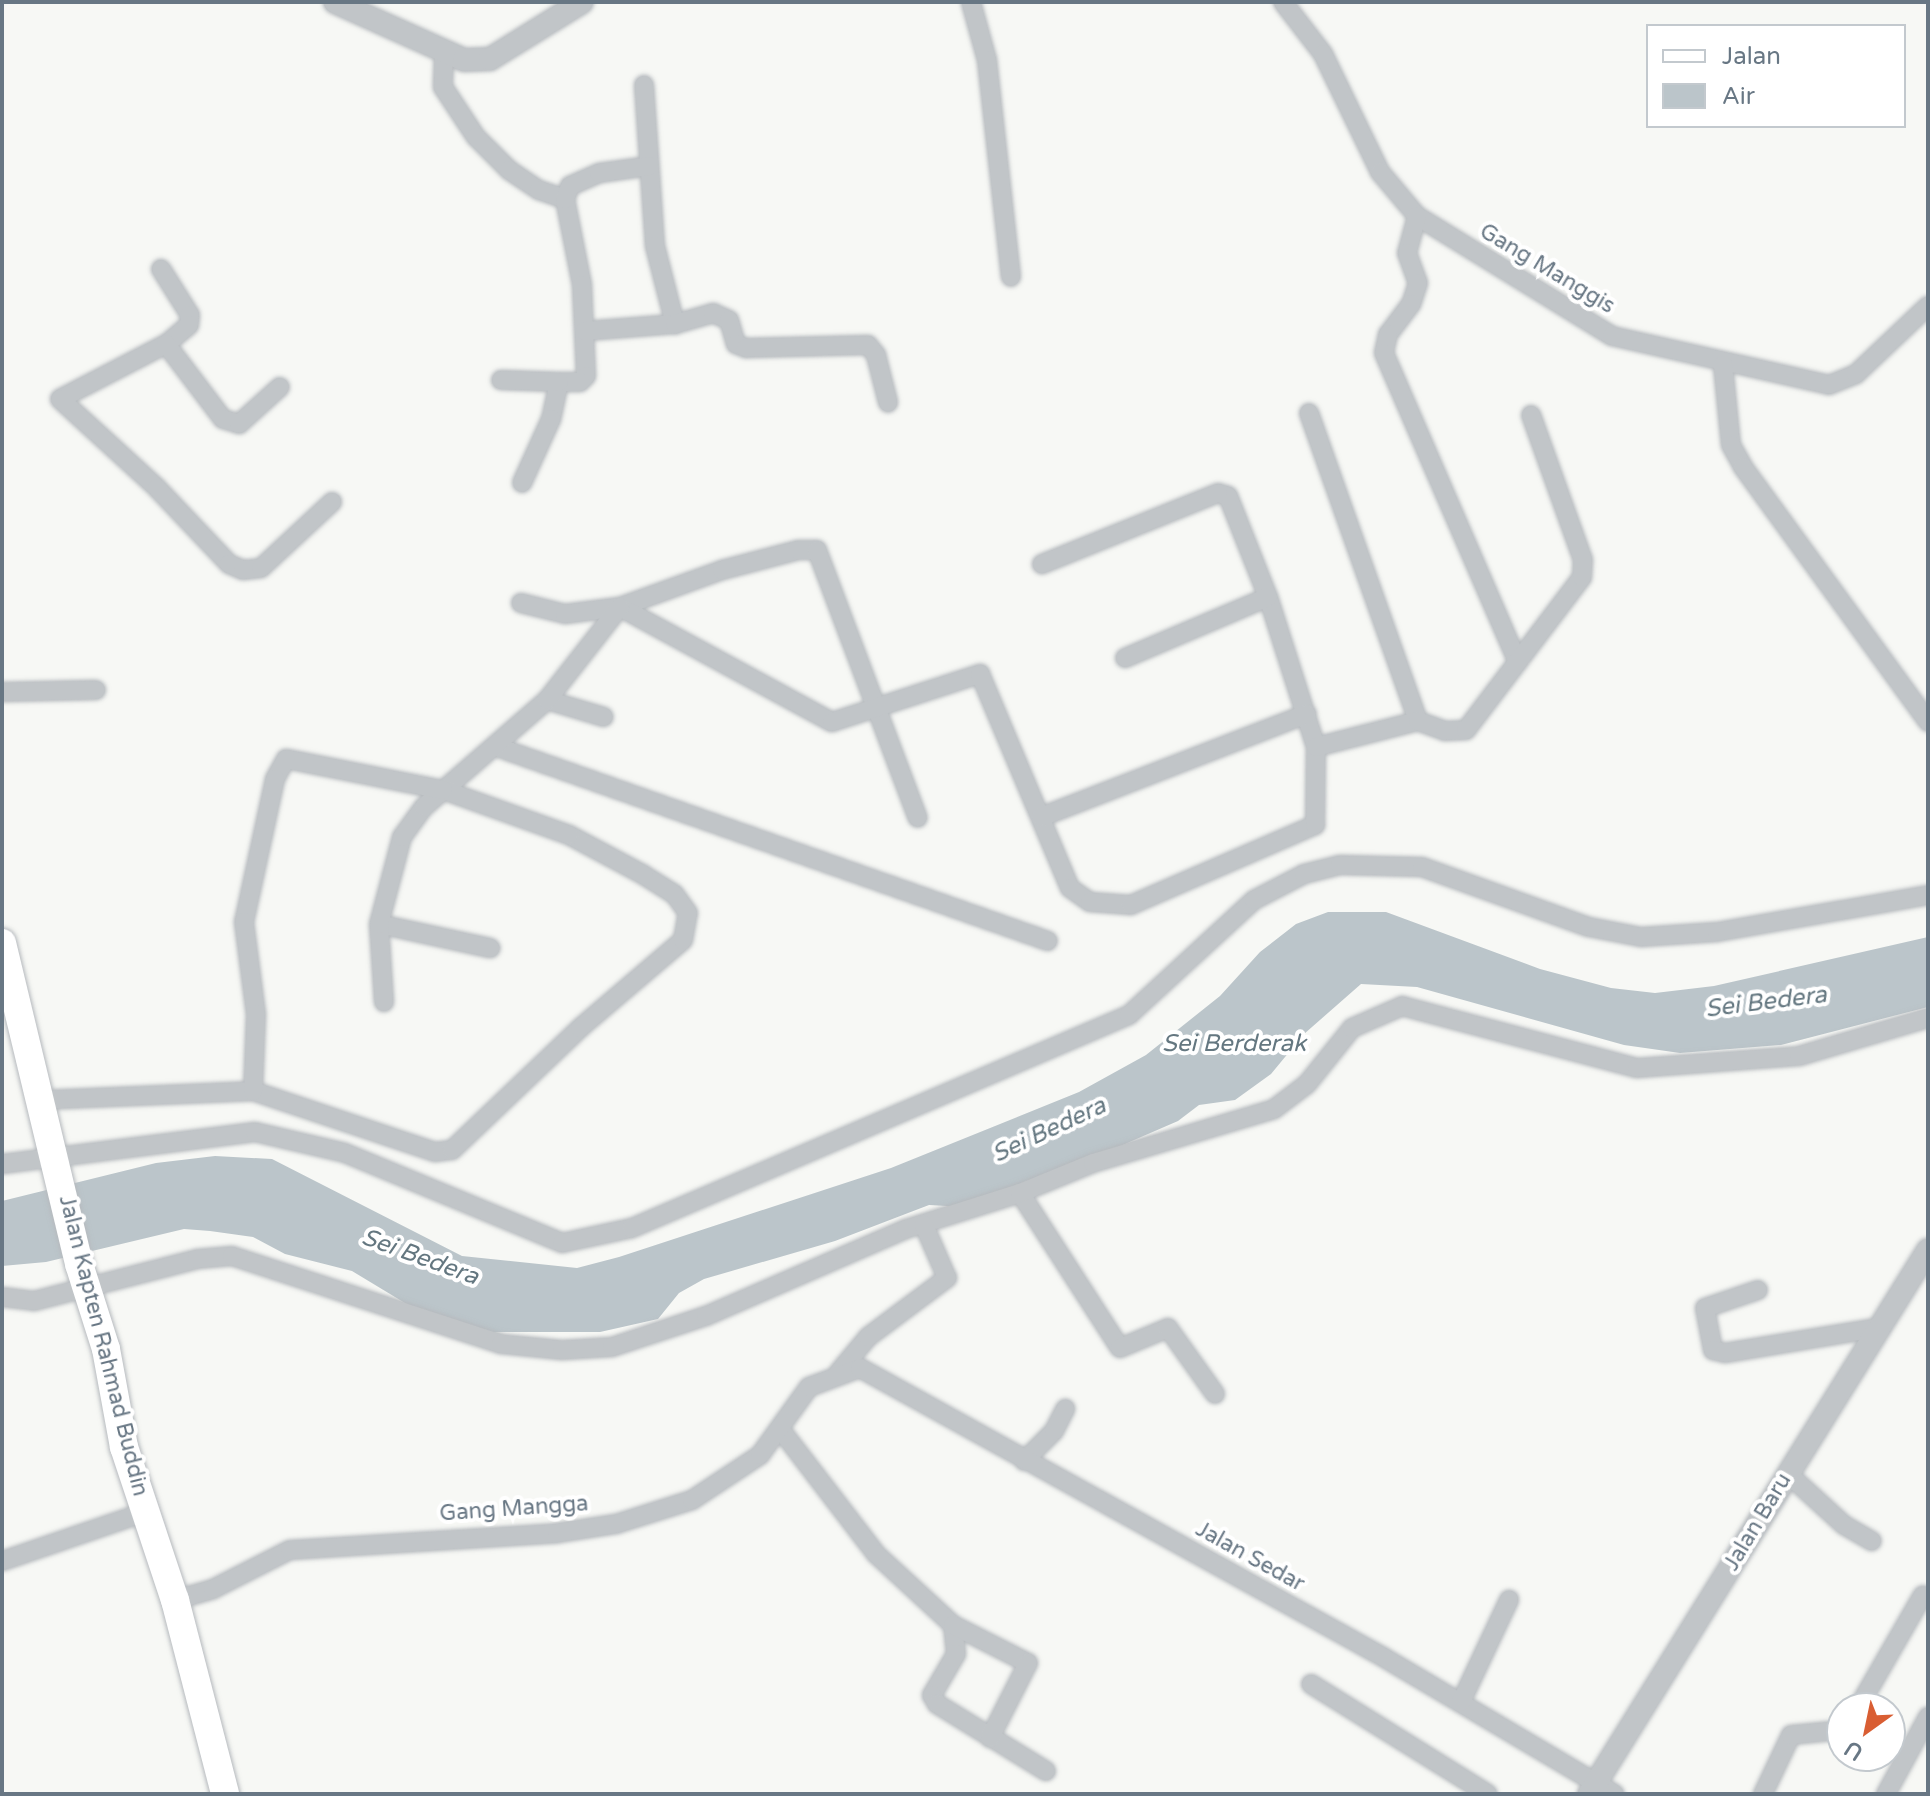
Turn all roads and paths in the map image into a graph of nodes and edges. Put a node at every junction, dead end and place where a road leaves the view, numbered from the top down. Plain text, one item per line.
1 (335, 2) edge
2 (582, 2) edge
3 (971, 2) edge
4 (1283, 2) edge
5 (444, 55) junction
6 (644, 85) dead end
7 (649, 166) junction
8 (565, 199) junction
9 (1417, 216) junction
10 (161, 269) dead end
11 (1011, 277) dead end
12 (1928, 306) edge
13 (675, 324) junction
14 (585, 331) junction
15 (166, 344) junction
16 (1723, 365) junction
17 (501, 380) dead end
18 (559, 382) junction
19 (280, 387) dead end
20 (888, 402) dead end
21 (1309, 413) dead end
22 (1531, 415) dead end
23 (522, 483) dead end
24 (332, 502) dead end
25 (1042, 564) dead end
26 (1268, 597) junction
27 (521, 603) dead end
28 (620, 607) junction
29 (1125, 658) dead end
30 (1518, 662) junction
31 (96, 690) dead end
32 (2, 692) edge
33 (547, 700) junction
34 (877, 707) junction
35 (1307, 714) junction
36 (604, 717) dead end
37 (1418, 721) junction
38 (1928, 722) edge
39 (497, 747) junction
40 (1316, 747) junction
41 (443, 790) junction
42 (1041, 817) junction
43 (918, 818) dead end
44 (1928, 895) edge
45 (379, 924) junction
46 (1048, 941) dead end
47 (2, 943) edge
48 (490, 948) dead end
49 (384, 1002) dead end
50 (1928, 1018) edge
51 (253, 1091) junction
52 (41, 1100) junction
53 (52, 1153) junction
54 (2, 1164) edge
55 (1020, 1193) junction
56 (924, 1225) junction
57 (1928, 1250) edge
58 (84, 1274) junction
59 (1758, 1290) dead end
60 (2, 1297) edge
61 (1882, 1327) junction
62 (860, 1368) joint
63 (838, 1373) junction
64 (1215, 1394) dead end
65 (1065, 1409) dead end
66 (781, 1430) junction
67 (1024, 1461) junction
68 (1787, 1473) junction
69 (145, 1512) junction
70 (1872, 1541) dead end
71 (2, 1561) edge
72 (1923, 1595) dead end
73 (175, 1600) junction
74 (1509, 1600) dead end
75 (953, 1625) junction
76 (1311, 1684) dead end
77 (1867, 1692) edge
78 (1461, 1702) junction
79 (1928, 1717) edge
80 (1826, 1732) edge
81 (990, 1738) junction
82 (1046, 1771) dead end
83 (1600, 1790) edge
84 (225, 1794) edge
85 (1488, 1794) edge
86 (1763, 1794) edge
87 (1886, 1794) edge

1 - 5 street
2 - 5 street
3 - 11 street
4 - 9 street, Gang Manggis
5 - 8 street
6 - 7 street
7 - 8 street
7 - 13 street
8 - 14 street
9 - 16 street, Gang Manggis
9 - 30 street
10 - 15 street
12 - 16 street, Gang Manggis
13 - 14 street
13 - 20 street
14 - 18 street
15 - 19 street
15 - 24 street
16 - 38 street
17 - 18 street
18 - 23 street
21 - 37 street
22 - 30 street
25 - 26 street
26 - 29 street
26 - 35 street
27 - 28 street
28 - 33 street
28 - 34 street
28 - 34 street
30 - 37 street
31 - 32 street
33 - 36 street
33 - 39 street
34 - 42 street
34 - 43 street
35 - 40 street
35 - 42 street
37 - 40 street
39 - 41 street
39 - 46 street
40 - 42 street
41 - 45 street
41 - 51 street
41 - 51 street
44 - 53 street
45 - 48 street
45 - 49 street
47 - 52 main road, Jalan Kapten Rahmad Buddin
50 - 55 street
51 - 52 street
52 - 53 main road, Jalan Kapten Rahmad Buddin
53 - 54 street
53 - 58 main road, Jalan Kapten Rahmad Buddin
55 - 56 street
55 - 64 street
56 - 58 street
56 - 63 street
57 - 61 street, Jalan Baru
58 - 60 street
58 - 69 main road, Jalan Kapten Rahmad Buddin
59 - 61 street
61 - 68 street, Jalan Baru
62 - 63 street, Gang Mangga
62 - 67 street, Jalan Sedar
63 - 66 street, Gang Mangga
65 - 67 street
66 - 73 street, Gang Mangga
66 - 75 street
67 - 78 street, Jalan Sedar
68 - 70 street
68 - 83 street, Jalan Baru
69 - 71 street
69 - 73 main road, Jalan Kapten Rahmad Buddin
72 - 77 street
73 - 84 main road, Jalan Kapten Rahmad Buddin
74 - 78 street
75 - 81 street
75 - 81 street
76 - 85 street
78 - 83 street, Jalan Sedar
79 - 87 street
80 - 86 street
81 - 82 street

